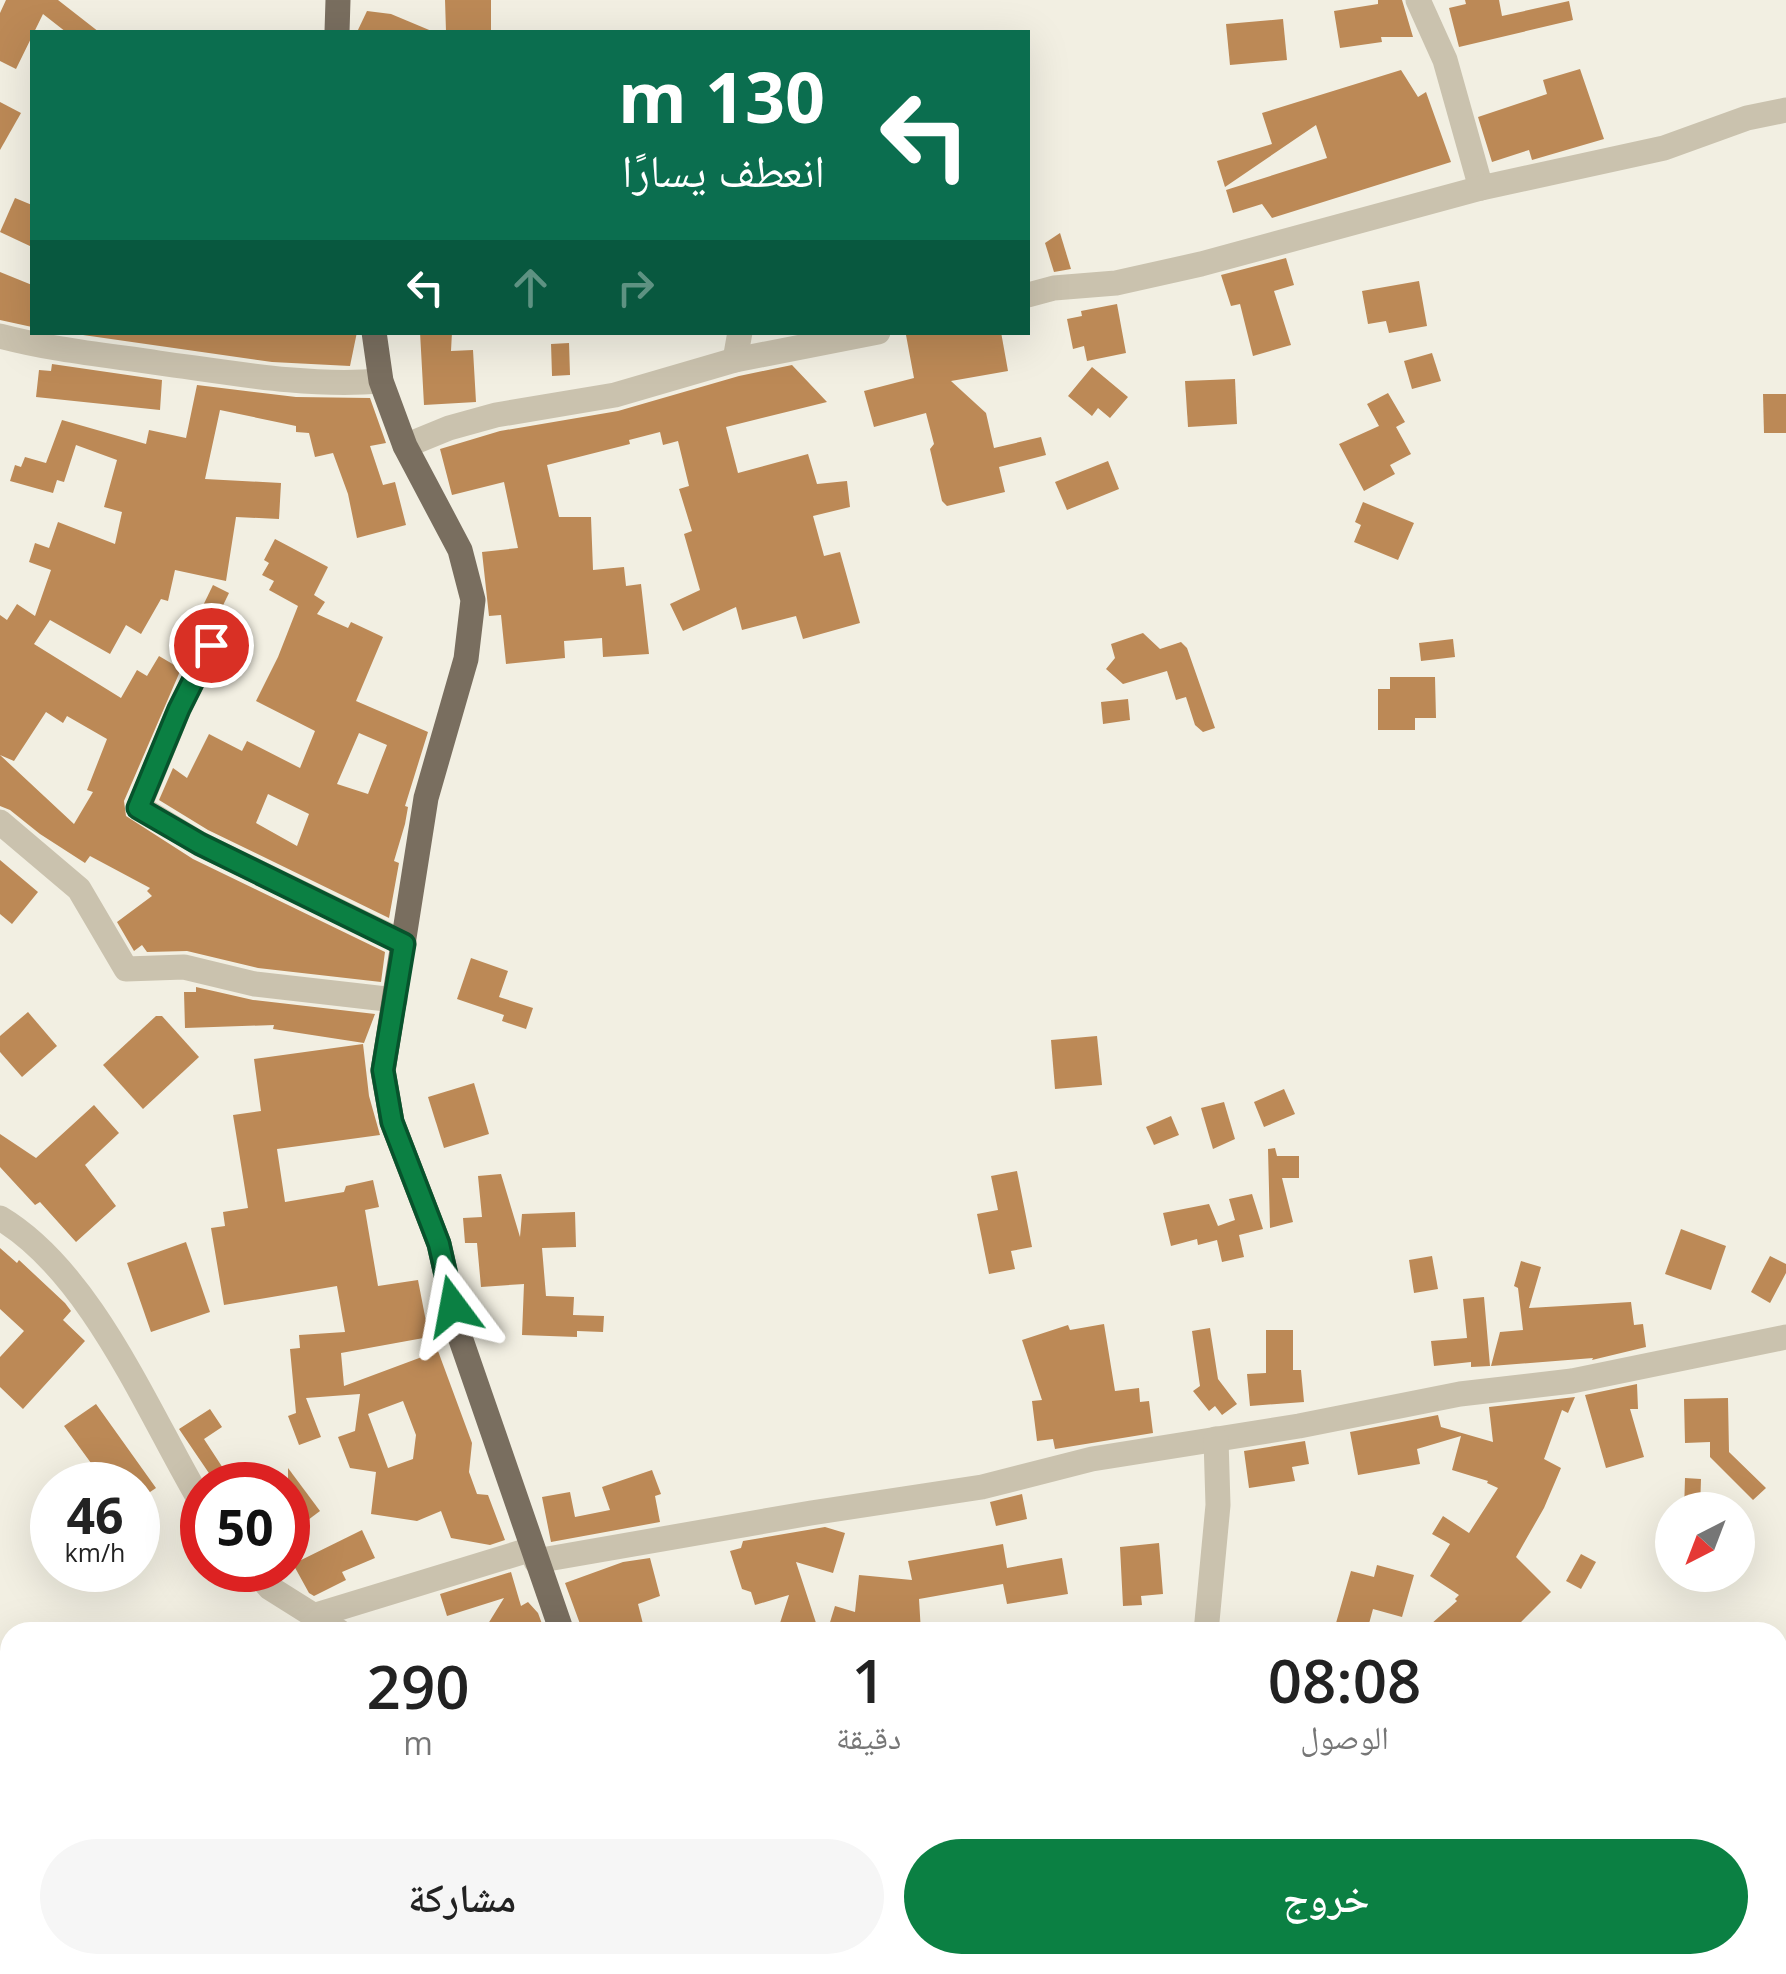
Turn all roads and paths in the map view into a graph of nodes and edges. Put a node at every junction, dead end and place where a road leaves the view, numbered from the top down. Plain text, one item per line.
1 (338, 0) edge
2 (1418, 0) edge
3 (336, 30) edge
4 (1786, 110) edge
5 (1480, 188) junction
6 (1030, 294) edge
7 (374, 335) edge
8 (739, 335) edge
9 (863, 335) edge
10 (0, 336) edge
11 (735, 360) junction
12 (382, 381) junction
13 (405, 446) junction
14 (211, 645) dead end
15 (0, 822) edge
16 (404, 944) junction
17 (395, 1000) junction
18 (0, 1218) edge
19 (1786, 1337) edge
20 (1216, 1439) junction
21 (180, 1465) edge
22 (534, 1555) junction
23 (276, 1592) edge
24 (314, 1616) junction
25 (324, 1622) edge
26 (558, 1622) edge
27 (1207, 1622) edge

1 - 3 main road
2 - 5 street
4 - 5 street
5 - 6 street
7 - 12 main road
8 - 11 street
9 - 11 street
10 - 12 street
11 - 13 street
12 - 13 main road
13 - 16 main road
14 - 16 street
15 - 17 street
16 - 17 main road
17 - 22 main road
18 - 21 street
19 - 20 street
20 - 22 street
20 - 27 street
22 - 24 street
22 - 26 main road
23 - 24 street
24 - 25 street

